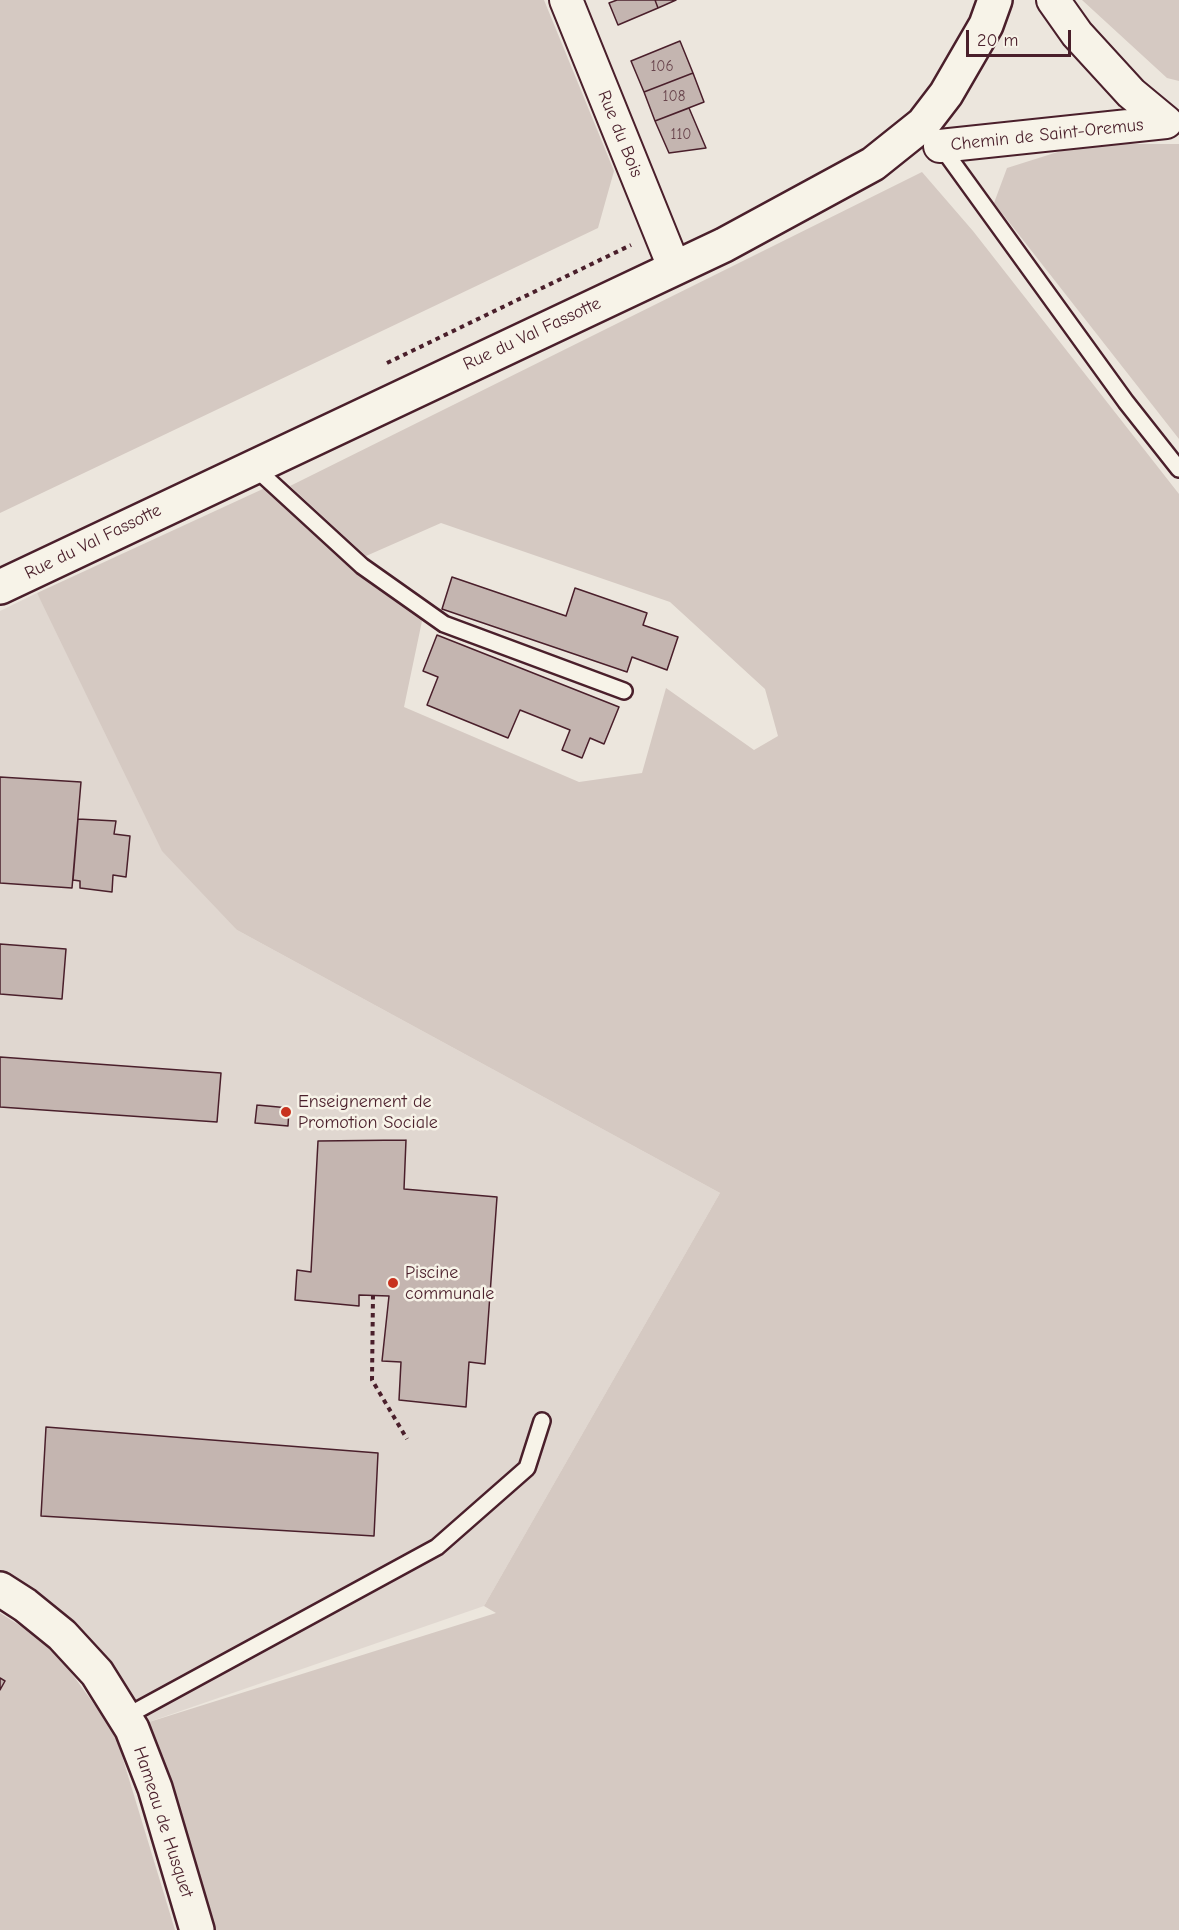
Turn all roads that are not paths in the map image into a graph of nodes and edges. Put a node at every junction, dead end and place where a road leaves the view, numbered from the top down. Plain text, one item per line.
1 (566, 0) edge
2 (995, 0) edge
3 (1053, 0) edge
4 (932, 135) junction
5 (674, 267) junction
6 (253, 465) junction
7 (1179, 469) edge
8 (0, 587) edge
9 (624, 691) dead end
10 (542, 1421) dead end
11 (0, 1589) edge
12 (125, 1717) junction
13 (196, 1930) edge

1 - 5 street, Rue du Bois
2 - 4 street, Rue du Val Fassotte
3 - 4 street, Chemin de Saint-Oremus
4 - 5 street, Rue du Val Fassotte
4 - 7 lane
5 - 6 street, Rue du Val Fassotte
6 - 8 street, Rue du Val Fassotte
6 - 9 lane
10 - 12 lane
11 - 12 street, Hameau de Husquet
12 - 13 street, Hameau de Husquet

